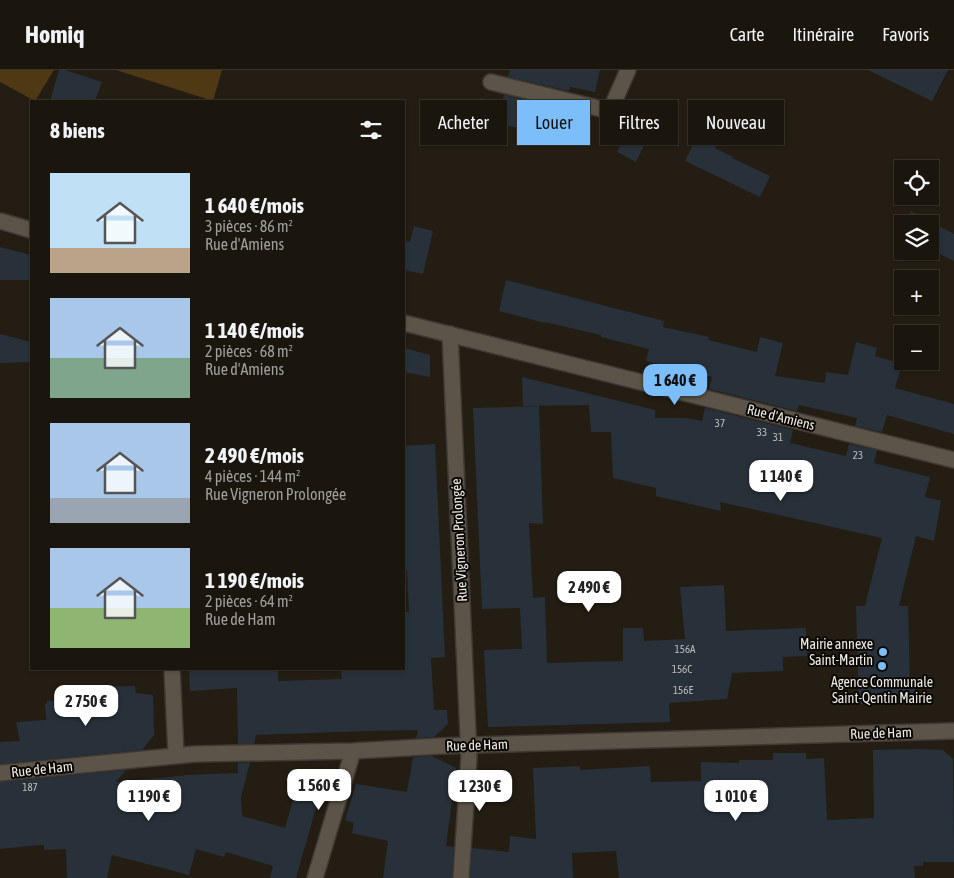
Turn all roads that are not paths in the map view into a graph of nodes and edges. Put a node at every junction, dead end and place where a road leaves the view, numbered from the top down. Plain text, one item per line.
1 (628, 70) edge
2 (491, 82) dead end
3 (0, 221) edge
4 (30, 230) edge
5 (405, 323) edge
6 (450, 334) junction
7 (954, 460) edge
8 (172, 670) edge
9 (954, 731) edge
10 (468, 745) junction
11 (352, 751) junction
12 (176, 754) junction
13 (0, 773) edge
14 (315, 878) edge
15 (461, 878) edge

1 - 2 street
3 - 4 street
5 - 6 street, Rue d'Amiens
6 - 7 street, Rue d'Amiens
6 - 10 street, Rue Vigneron Prolongée
8 - 12 street
9 - 10 street, Rue de Ham
10 - 11 street, Rue de Ham
10 - 15 street, Rue Vigneron Prolongée
11 - 12 street, Rue de Ham
11 - 14 street
12 - 13 street, Rue de Ham

